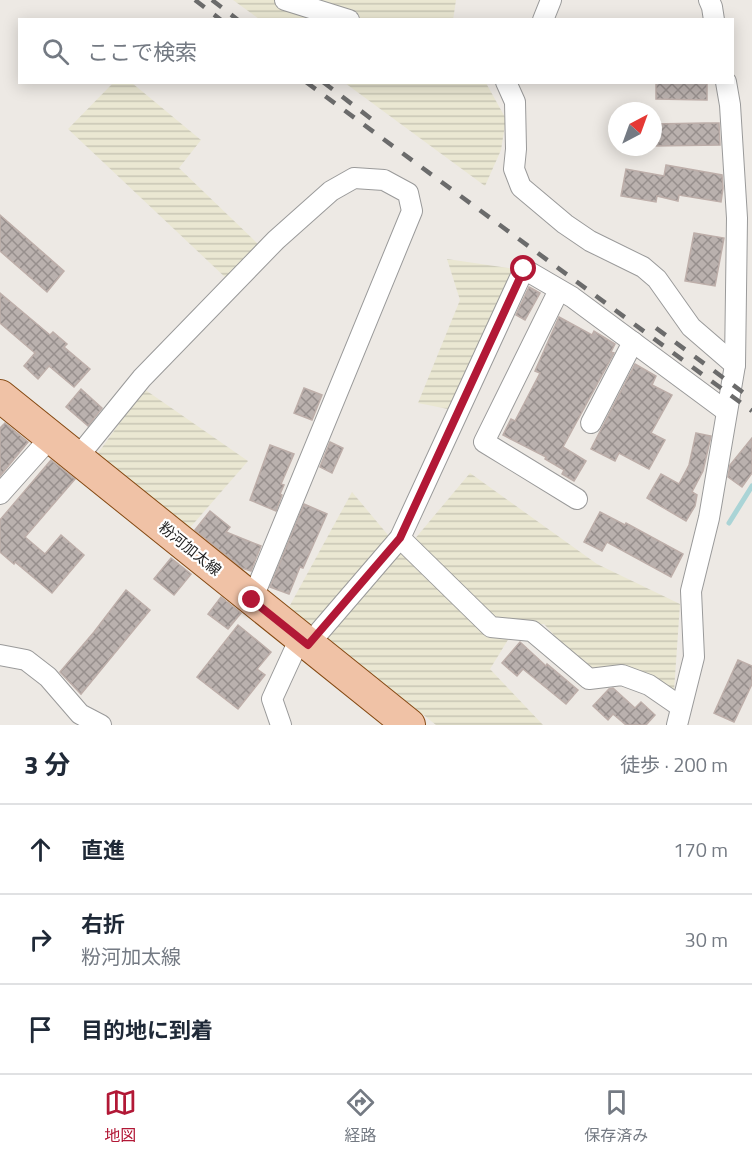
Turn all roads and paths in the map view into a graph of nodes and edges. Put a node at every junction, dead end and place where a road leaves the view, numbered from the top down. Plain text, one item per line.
1 (285, 0) edge
2 (550, 0) edge
3 (709, 0) edge
4 (343, 18) edge
5 (544, 18) edge
6 (714, 18) edge
7 (726, 84) edge
8 (511, 85) edge
9 (744, 218) edge
10 (559, 290) junction
11 (633, 342) junction
12 (735, 365) junction
13 (0, 396) edge
14 (726, 411) junction
15 (591, 423) dead end
16 (51, 437) junction
17 (77, 458) junction
18 (0, 494) edge
19 (578, 499) dead end
20 (400, 538) junction
21 (252, 600) junction
22 (304, 642) junction
23 (0, 655) edge
24 (679, 716) edge
25 (101, 725) edge
26 (281, 725) edge
27 (409, 725) edge

1 - 4 street
2 - 5 street
3 - 6 street
7 - 9 street
8 - 12 street
9 - 12 street
10 - 11 street
10 - 19 street
10 - 20 street
11 - 14 street
11 - 15 street
12 - 14 street
13 - 16 main road, 粉河加太線
14 - 24 street
16 - 17 main road, 粉河加太線
16 - 18 street
17 - 21 main road, 粉河加太線
17 - 21 street
20 - 22 street
20 - 24 street
21 - 22 main road, 粉河加太線
22 - 26 street
22 - 27 main road, 粉河加太線
23 - 25 street

